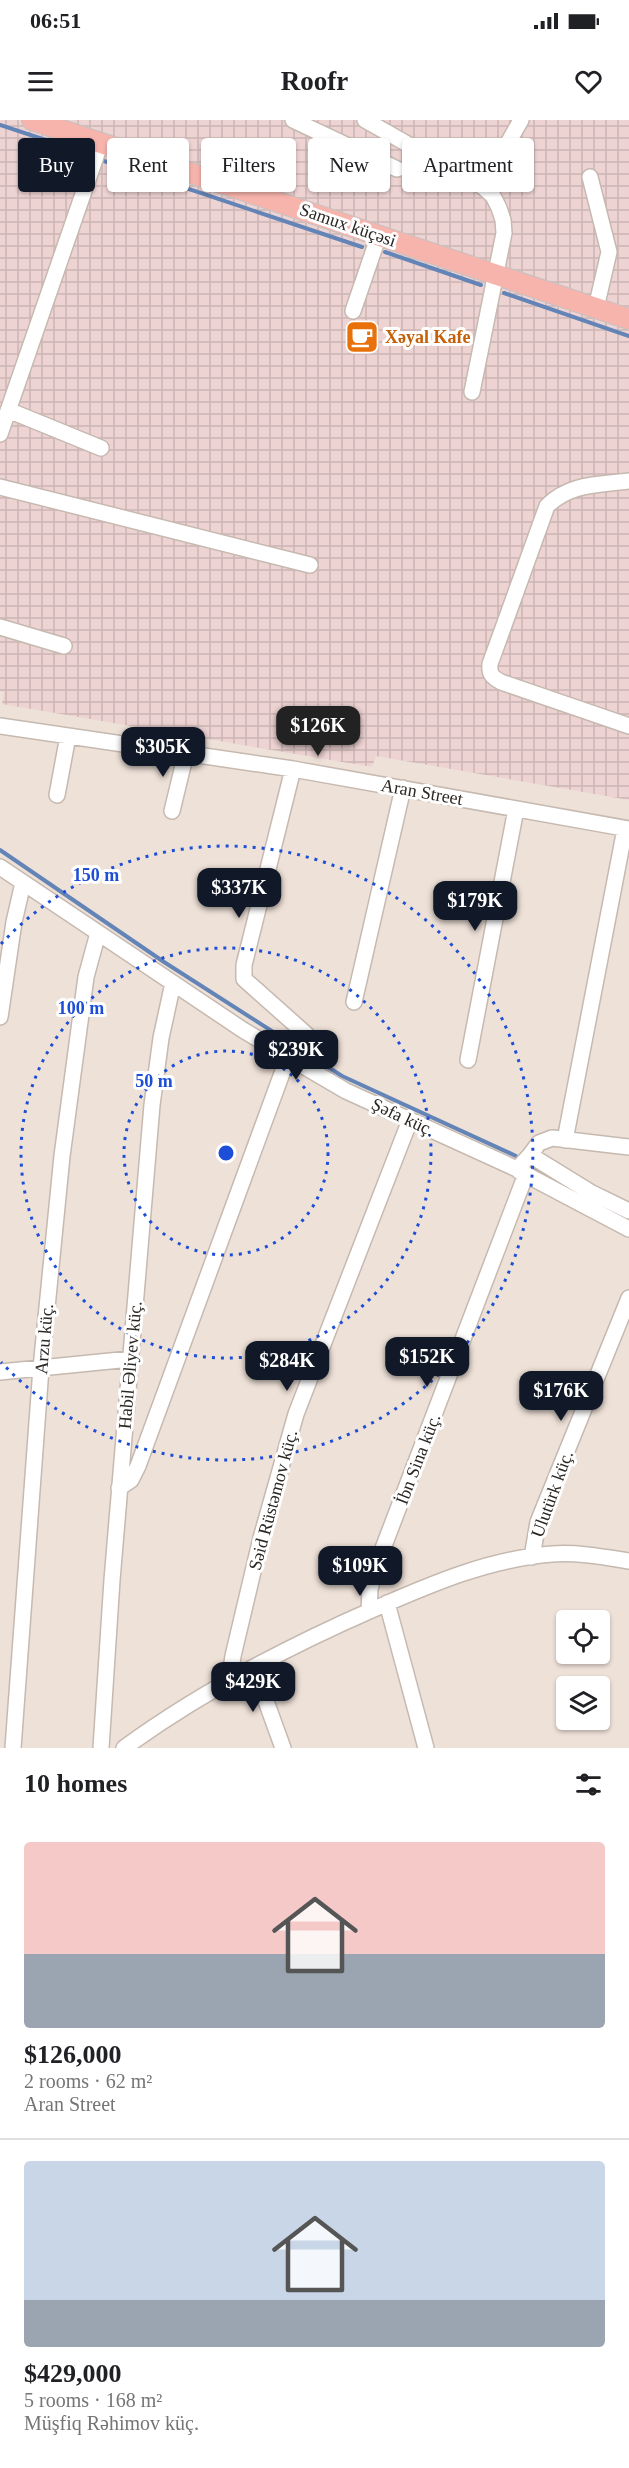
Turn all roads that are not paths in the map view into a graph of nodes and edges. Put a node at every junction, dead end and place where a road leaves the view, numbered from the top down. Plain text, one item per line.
1 (32, 120) edge
2 (293, 120) edge
3 (365, 120) edge
4 (521, 120) edge
5 (511, 138) edge
6 (402, 141) edge
7 (101, 142) junction
8 (107, 144) edge
9 (397, 169) dead end
10 (189, 172) edge
11 (590, 177) dead end
12 (489, 192) edge
13 (379, 235) junction
14 (496, 274) junction
15 (596, 308) junction
16 (353, 311) dead end
17 (629, 319) edge
18 (472, 392) dead end
19 (8, 411) junction
20 (0, 434) edge
21 (102, 448) dead end
22 (629, 481) edge
23 (0, 487) edge
24 (310, 565) dead end
25 (0, 627) edge
26 (64, 646) dead end
27 (0, 726) edge
28 (629, 726) edge
29 (68, 736) junction
30 (186, 753) junction
31 (293, 769) junction
32 (403, 788) junction
33 (57, 795) dead end
34 (516, 809) junction
35 (172, 811) dead end
36 (627, 829) edge
37 (0, 867) edge
38 (23, 883) junction
39 (98, 933) junction
40 (173, 983) junction
41 (354, 1002) dead end
42 (0, 1017) edge
43 (307, 1035) dead end
44 (288, 1057) junction
45 (468, 1060) dead end
46 (410, 1120) junction
47 (565, 1140) junction
48 (629, 1147) edge
49 (530, 1155) junction
50 (521, 1172) junction
51 (629, 1211) edge
52 (629, 1228) edge
53 (629, 1298) edge
54 (130, 1359) junction
55 (41, 1368) junction
56 (0, 1372) edge
57 (119, 1488) junction
58 (532, 1557) junction
59 (628, 1557) edge
60 (387, 1603) junction
61 (369, 1611) junction
62 (254, 1668) junction
63 (229, 1682) junction
64 (127, 1747) edge
65 (14, 1748) edge
66 (101, 1748) edge
67 (283, 1748) edge
68 (426, 1748) edge

1 - 7 main road, Samux küçəsi
2 - 9 street
3 - 6 street
4 - 5 street
7 - 8 main road, Samux küçəsi
7 - 19 street
10 - 13 main road, Samux küçəsi
11 - 15 street
12 - 14 street
13 - 14 main road, Samux küçəsi
13 - 16 street
14 - 15 main road, Samux küçəsi
14 - 18 street
15 - 17 main road, Samux küçəsi
19 - 20 street
19 - 21 street
22 - 28 street
23 - 24 street
25 - 26 street
27 - 29 street, Aran Street
29 - 30 street, Aran Street
29 - 33 street
30 - 31 street, Aran Street
30 - 35 street
31 - 32 street, Aran Street
31 - 43 street
32 - 34 street, Aran Street
32 - 41 street
34 - 36 street, Aran Street
34 - 45 street
36 - 47 street
37 - 38 street, Şəfa küç.
38 - 39 street, Şəfa küç.
38 - 42 street
39 - 40 street, Şəfa küç.
39 - 55 street, Arzu küç.
40 - 44 street, Şəfa küç.
40 - 54 street, Habil Əliyev küç.
44 - 46 street, Şəfa küç.
44 - 57 street
46 - 50 street, Şəfa küç.
46 - 63 street, Səid Rüstəmov küç.
47 - 48 street
47 - 49 street
49 - 50 street
49 - 51 street
50 - 52 street, Şəfa küç.
50 - 61 street, İbn Sina küç.
53 - 58 street, Ulutürk küç.
54 - 55 street
54 - 57 street, Habil Əliyev küç.
55 - 56 street
55 - 65 street, Arzu küç.
57 - 66 street, Habil Əliyev küç.
58 - 59 street
58 - 60 street
60 - 61 street
60 - 68 street
61 - 62 street
62 - 63 street
62 - 67 street
63 - 64 street

